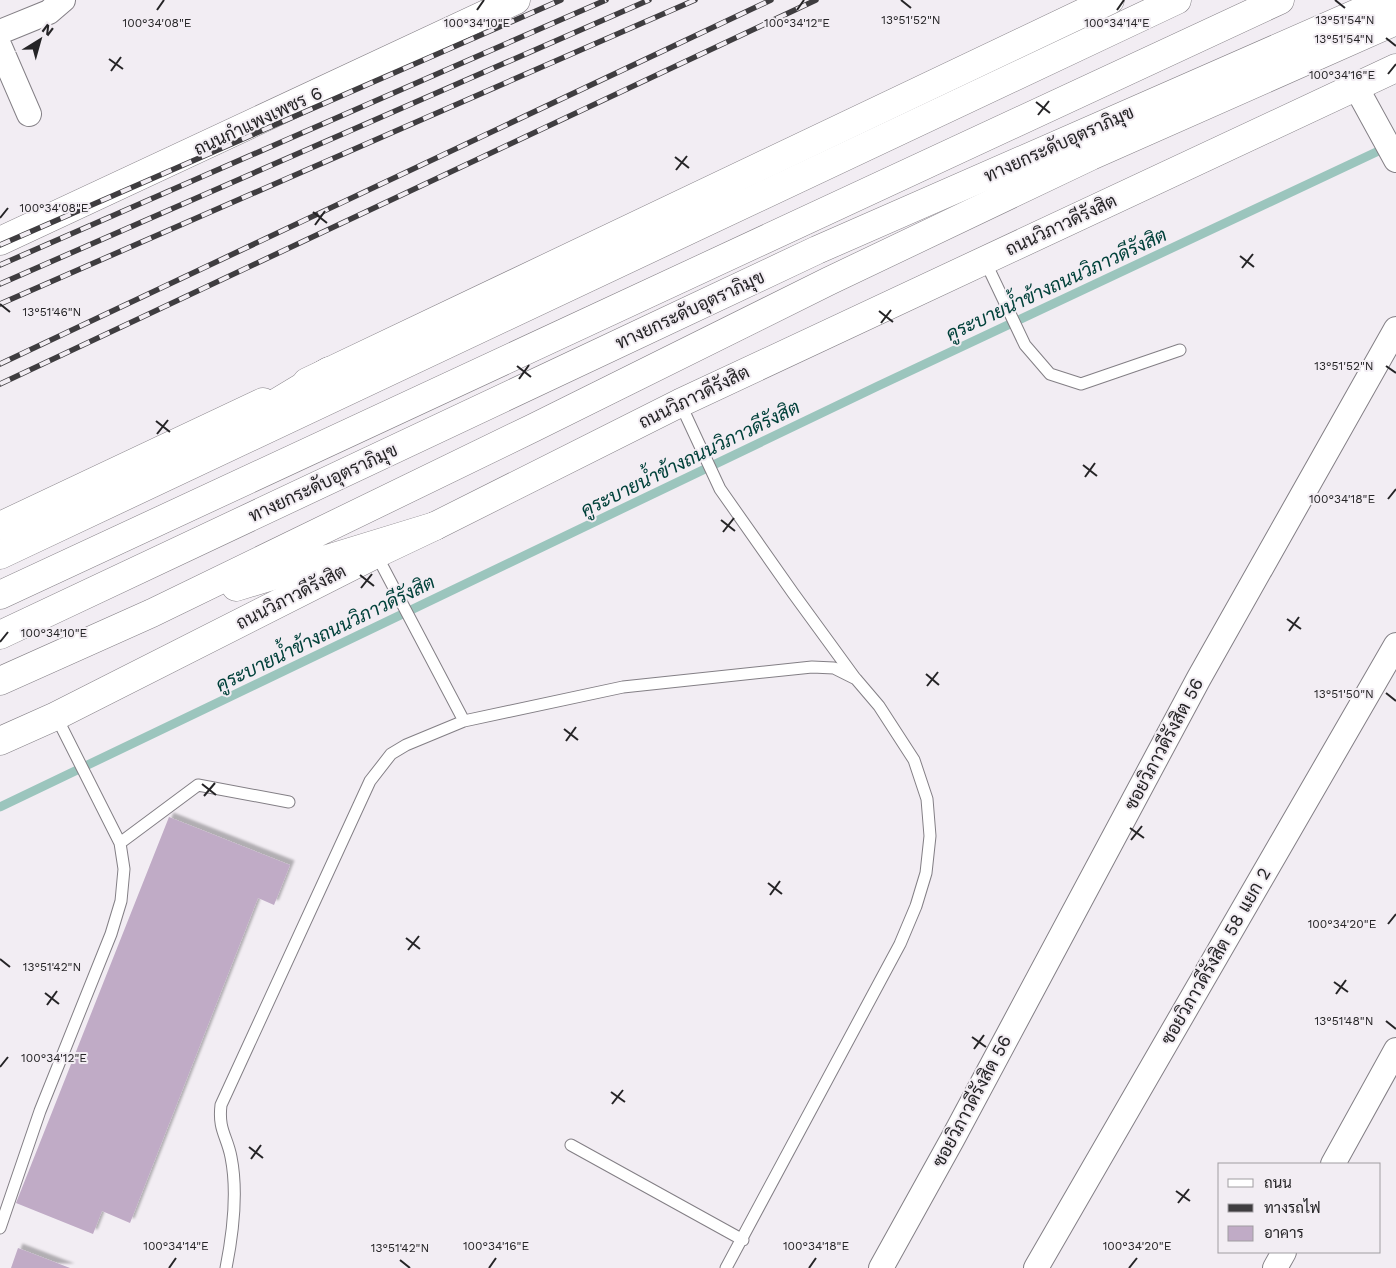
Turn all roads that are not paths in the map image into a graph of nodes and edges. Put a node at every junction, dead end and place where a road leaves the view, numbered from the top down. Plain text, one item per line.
1 (63, 0) edge
2 (516, 0) edge
3 (1110, 0) edge
4 (1177, 0) edge
5 (1280, 0) edge
6 (1387, 0) edge
7 (1396, 21) edge
8 (0, 32) edge
9 (0, 47) edge
10 (1396, 68) edge
11 (1356, 87) junction
12 (29, 114) dead end
13 (1396, 160) edge
14 (0, 241) edge
15 (985, 261) junction
16 (1396, 329) edge
17 (1180, 350) dead end
18 (329, 371) junction
19 (680, 403) junction
20 (104, 505) junction
21 (0, 526) edge
22 (436, 526) junction
23 (376, 554) junction
24 (0, 555) edge
25 (0, 595) edge
26 (152, 612) junction
27 (0, 635) edge
28 (1396, 645) edge
29 (856, 679) junction
30 (0, 682) edge
31 (56, 716) junction
32 (464, 722) junction
33 (0, 741) edge
34 (289, 802) dead end
35 (120, 842) junction
36 (1396, 1050) edge
37 (572, 1144) dead end
38 (1334, 1163) edge
39 (0, 1228) edge
40 (743, 1240) junction
41 (1283, 1253) edge
42 (226, 1268) edge
43 (726, 1268) edge
44 (881, 1268) edge
45 (1036, 1268) edge
46 (1275, 1268) edge

1 - 8 street
2 - 14 main road, ถนนกำแพงเพชร 6
3 - 18 main road
4 - 20 main road
5 - 25 main road, ทางยกระดับอุตราภิมุข
6 - 27 main road, ทางยกระดับอุตราภิมุข
7 - 26 main road
9 - 12 street
10 - 11 main road, ถนนวิภาวดีรังสิต
11 - 13 street
11 - 15 main road, ถนนวิภาวดีรังสิต
15 - 17 lane
15 - 19 main road, ถนนวิภาวดีรังสิต
16 - 44 street, ซอยวิภาวดีรังสิต 56
18 - 20 main road
18 - 21 main road
19 - 22 main road, ถนนวิภาวดีรังสิต
19 - 29 lane
20 - 24 main road
22 - 23 main road, ถนนวิภาวดีรังสิต
22 - 26 main road
23 - 31 main road, ถนนวิภาวดีรังสิต
23 - 32 lane
26 - 30 main road
28 - 45 street, ซอยวิภาวดีรังสิต 58 แยก 2
29 - 32 lane
29 - 40 lane
31 - 33 main road, ถนนวิภาวดีรังสิต
31 - 35 lane
32 - 42 lane
34 - 35 lane
35 - 39 lane
36 - 38 street
37 - 40 lane
40 - 43 lane
41 - 46 street

